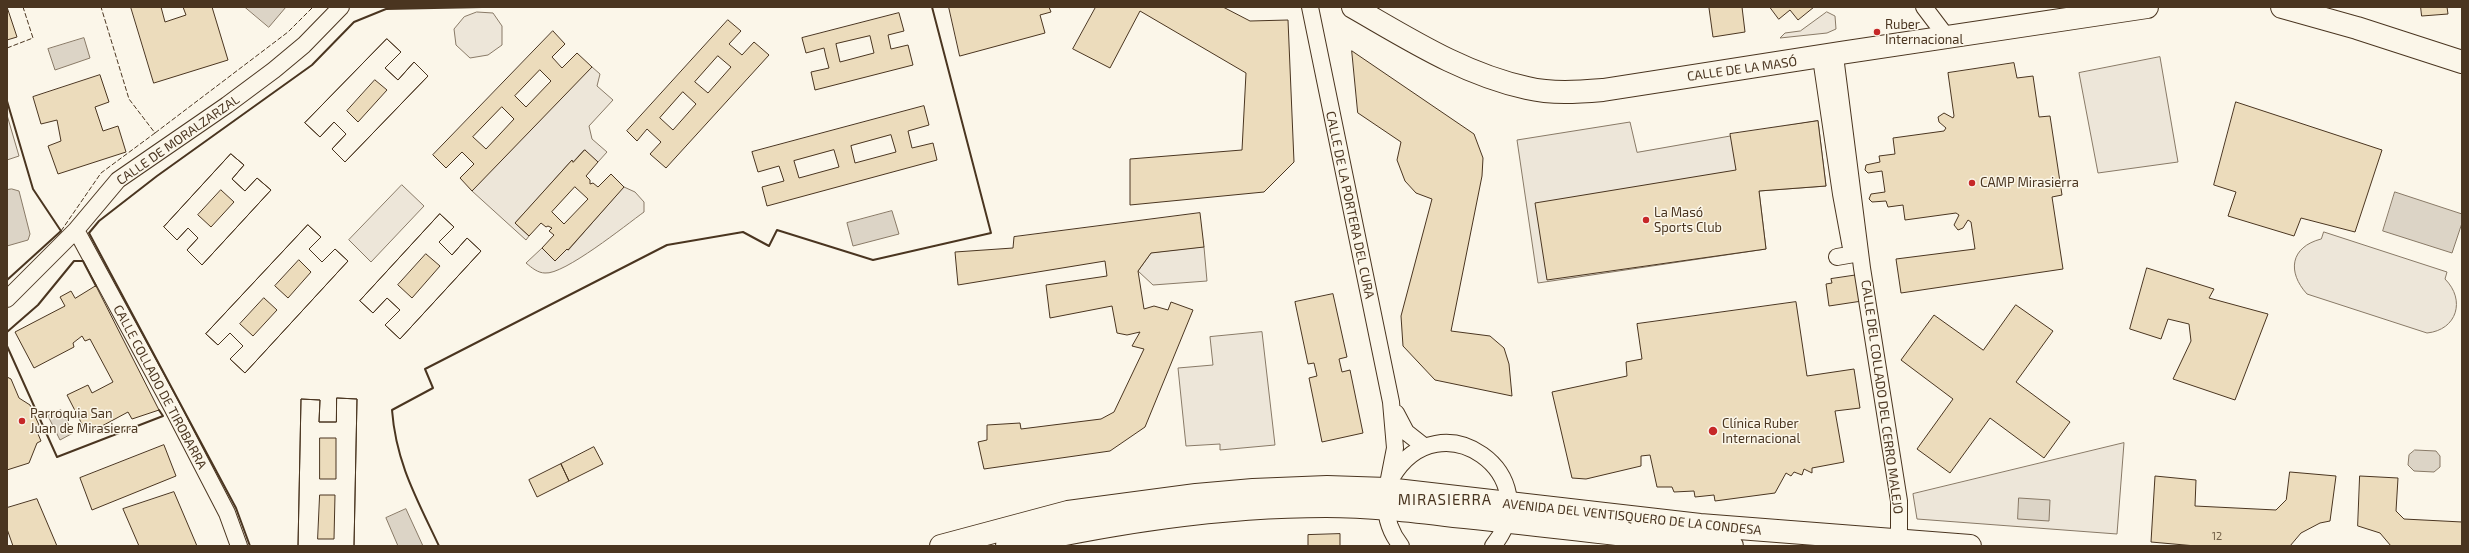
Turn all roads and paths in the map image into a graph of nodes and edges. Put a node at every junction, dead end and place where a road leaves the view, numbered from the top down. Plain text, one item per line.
1 (342, 7) edge
2 (1310, 7) edge
3 (1353, 7) edge
4 (1924, 7) edge
5 (2147, 7) edge
6 (2282, 7) edge
7 (2328, 7) edge
8 (2357, 28) junction
9 (1946, 36) junction
10 (1828, 57) junction
11 (2462, 62) edge
12 (76, 230) junction
13 (1856, 253) junction
14 (1837, 257) dead end
15 (7, 299) edge
16 (1391, 402) junction
17 (1425, 447) junction
18 (1386, 499) junction
19 (1508, 512) junction
20 (1693, 538) edge
21 (1899, 544) edge
22 (239, 546) edge
23 (941, 546) edge
24 (1007, 546) edge
25 (1401, 546) edge
26 (1493, 546) edge
27 (1732, 546) edge
28 (1970, 546) edge

1 - 12 street, CALLE DE MORALZARZAL
2 - 16 street, CALLE DE LA PORTERA DEL CURA
3 - 10 main road, CALLE DE LA MASÓ
4 - 9 street
5 - 9 main road, CALLE DE LA MASÓ
6 - 8 main road
7 - 8 main road
8 - 11 main road
9 - 10 main road, CALLE DE LA MASÓ
10 - 13 street, CALLE DEL COLLADO DEL CERRO MALEJO
12 - 15 street, CALLE DE MORALZARZAL
12 - 22 street, CALLE COLLADO DE TIROBARRA
13 - 14 street
13 - 21 street, CALLE DEL COLLADO DEL CERRO MALEJO
16 - 17 street, CALLE DE LA PORTERA DEL CURA
16 - 18 street, CALLE DE LA PORTERA DEL CURA
17 - 18 street
17 - 19 street
18 - 19 main road, AVENIDA DEL VENTISQUERO DE LA CONDESA
18 - 23 main road, AVENIDA DEL VENTISQUERO DE LA CONDESA
18 - 24 main road, AVENIDA DEL VENTISQUERO DE LA CONDESA
18 - 25 street
19 - 20 main road, AVENIDA DEL VENTISQUERO DE LA CONDESA
19 - 26 street
20 - 21 main road, AVENIDA DEL VENTISQUERO DE LA CONDESA
20 - 27 main road, AVENIDA DEL VENTISQUERO DE LA CONDESA
21 - 28 main road, AVENIDA DEL VENTISQUERO DE LA CONDESA

